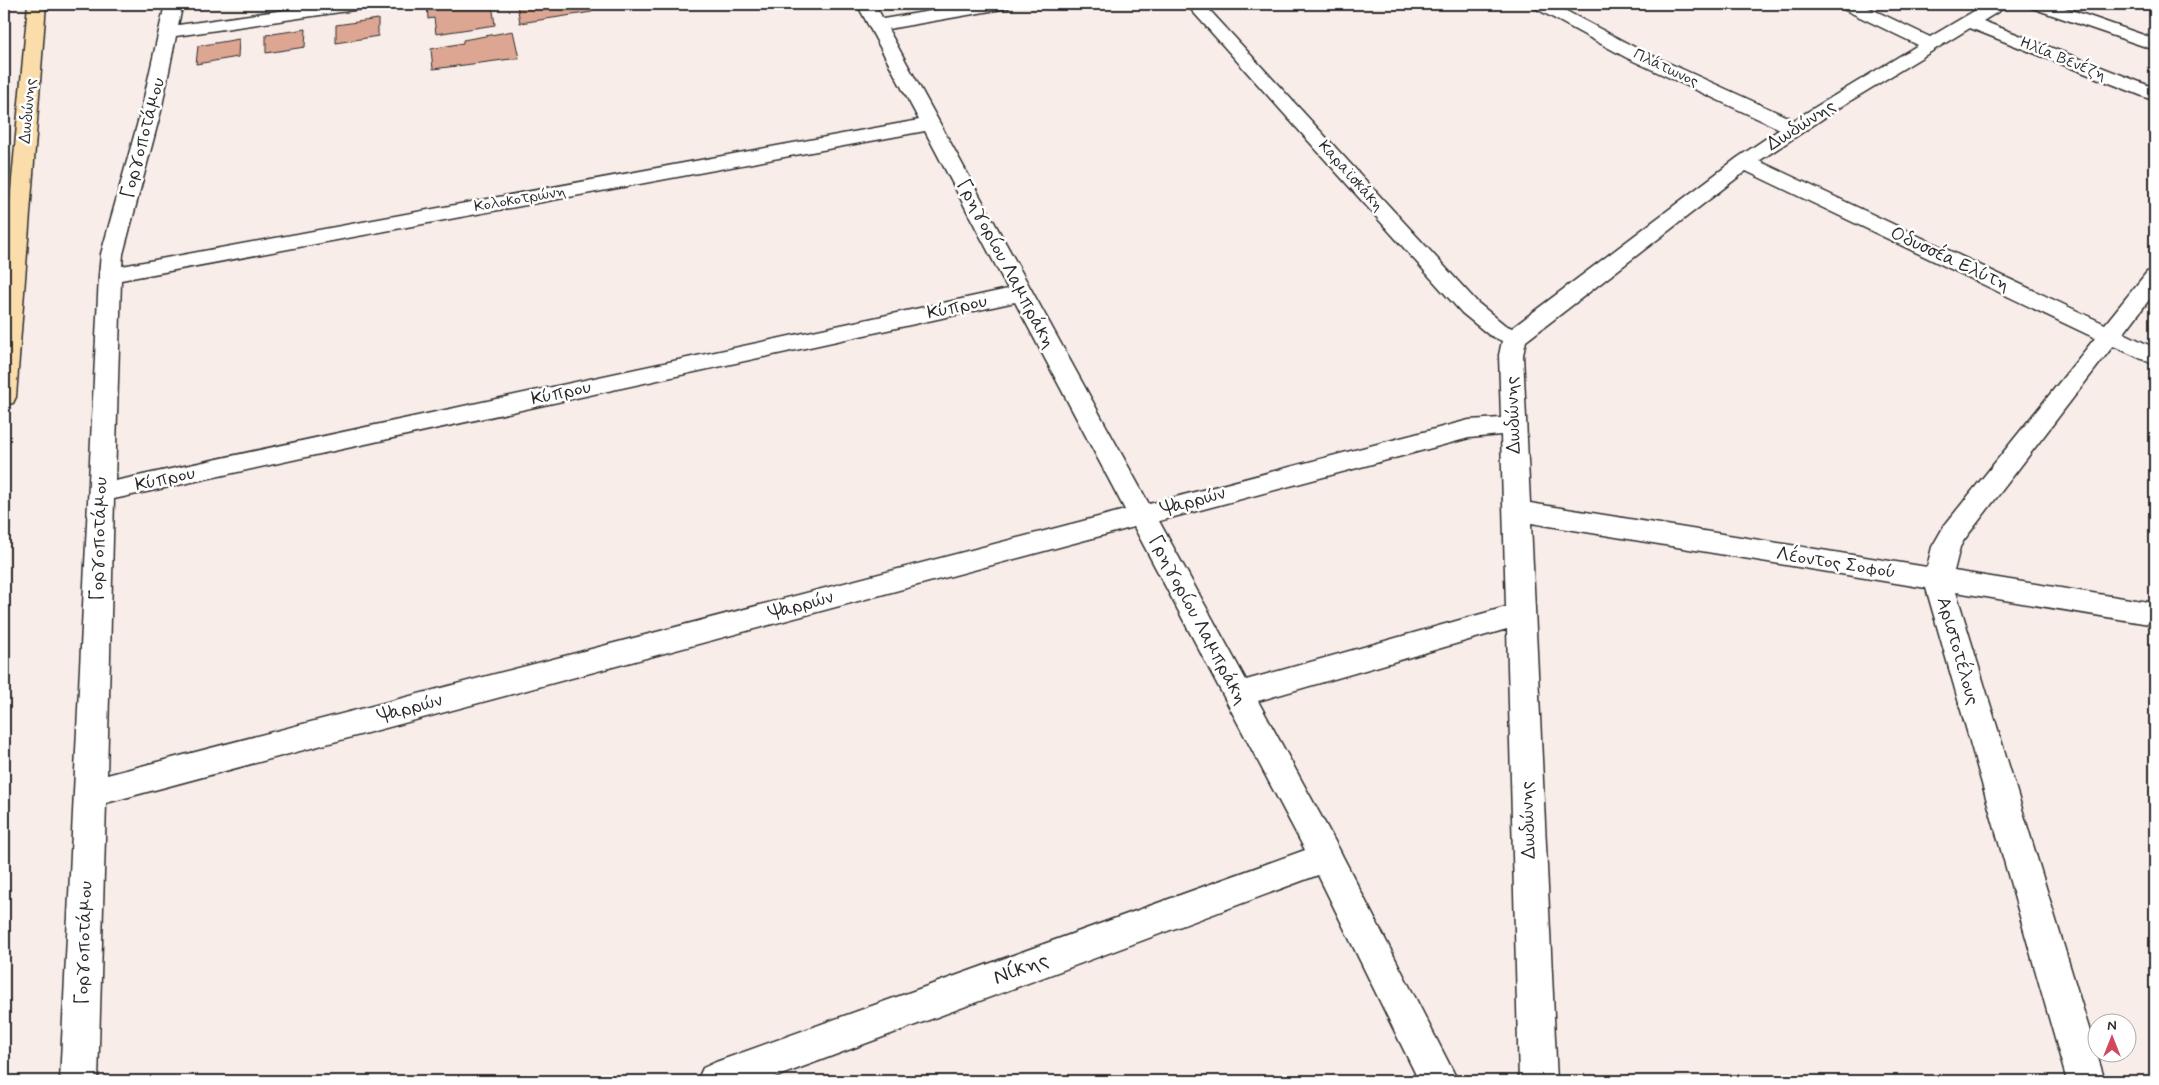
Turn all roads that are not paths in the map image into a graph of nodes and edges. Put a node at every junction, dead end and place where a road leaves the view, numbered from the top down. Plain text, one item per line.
1 (37, 4) edge
2 (174, 4) edge
3 (362, 4) edge
4 (866, 4) edge
5 (1002, 4) edge
6 (1196, 4) edge
7 (1541, 4) edge
8 (1847, 4) edge
9 (1998, 4) edge
10 (2038, 4) edge
11 (1970, 22) junction
12 (878, 25) junction
13 (169, 32) junction
14 (1931, 44) junction
15 (2155, 45) edge
16 (2155, 95) edge
17 (931, 124) junction
18 (1794, 128) junction
19 (1744, 162) junction
20 (110, 274) junction
21 (2155, 277) edge
22 (1022, 293) junction
23 (2108, 335) junction
24 (1515, 338) junction
25 (2155, 357) edge
26 (4, 397) edge
27 (1514, 425) junction
28 (101, 493) junction
29 (1517, 511) junction
30 (1142, 514) junction
31 (1938, 580) junction
32 (1521, 614) junction
33 (2155, 614) edge
34 (1238, 694) junction
35 (90, 793) junction
36 (1326, 857) junction
37 (79, 1081) edge
38 (716, 1081) edge
39 (1439, 1081) edge
40 (1538, 1081) edge
41 (2086, 1081) edge

1 - 26 main road, Δωδώνης
2 - 13 street, Γοργοποτάμου
3 - 13 street
4 - 12 street, Γρηγορίου Λαμπράκη
5 - 12 street
6 - 24 street, Καραϊσκάκη
7 - 18 street, Πλάτωνος
8 - 14 street
9 - 11 street, Δωδώνης
10 - 15 street
11 - 14 street, Δωδώνης
11 - 16 street, Ηλία Βενέζη
12 - 17 street, Γρηγορίου Λαμπράκη
13 - 20 street, Γοργοποτάμου
14 - 18 street, Δωδώνης
17 - 20 street, Κολοκοτρώνη
17 - 22 street, Γρηγορίου Λαμπράκη
18 - 19 street, Δωδώνης
19 - 23 street, Οδυσσέα Ελύτη
19 - 24 street, Δωδώνης
20 - 28 street, Γοργοποτάμου
21 - 23 street, Αριστοτέλους
22 - 28 street, Κύπρου
22 - 30 street, Γρηγορίου Λαμπράκη
23 - 25 street, Οδυσσέα Ελύτη
23 - 31 street, Αριστοτέλους
24 - 27 street, Δωδώνης
27 - 29 street, Δωδώνης
27 - 30 street, Ψαρρών
28 - 35 street, Γοργοποτάμου
29 - 31 street, Λέοντος Σοφού
29 - 32 street, Δωδώνης
30 - 34 street, Γρηγορίου Λαμπράκη
30 - 35 street, Ψαρρών
31 - 33 street, Λέοντος Σοφού
31 - 41 street, Αριστοτέλους
32 - 34 street
32 - 40 street, Δωδώνης
34 - 36 street, Γρηγορίου Λαμπράκη
35 - 37 street, Γοργοποτάμου
36 - 38 street, Νίκης
36 - 39 street, Γρηγορίου Λαμπράκη

